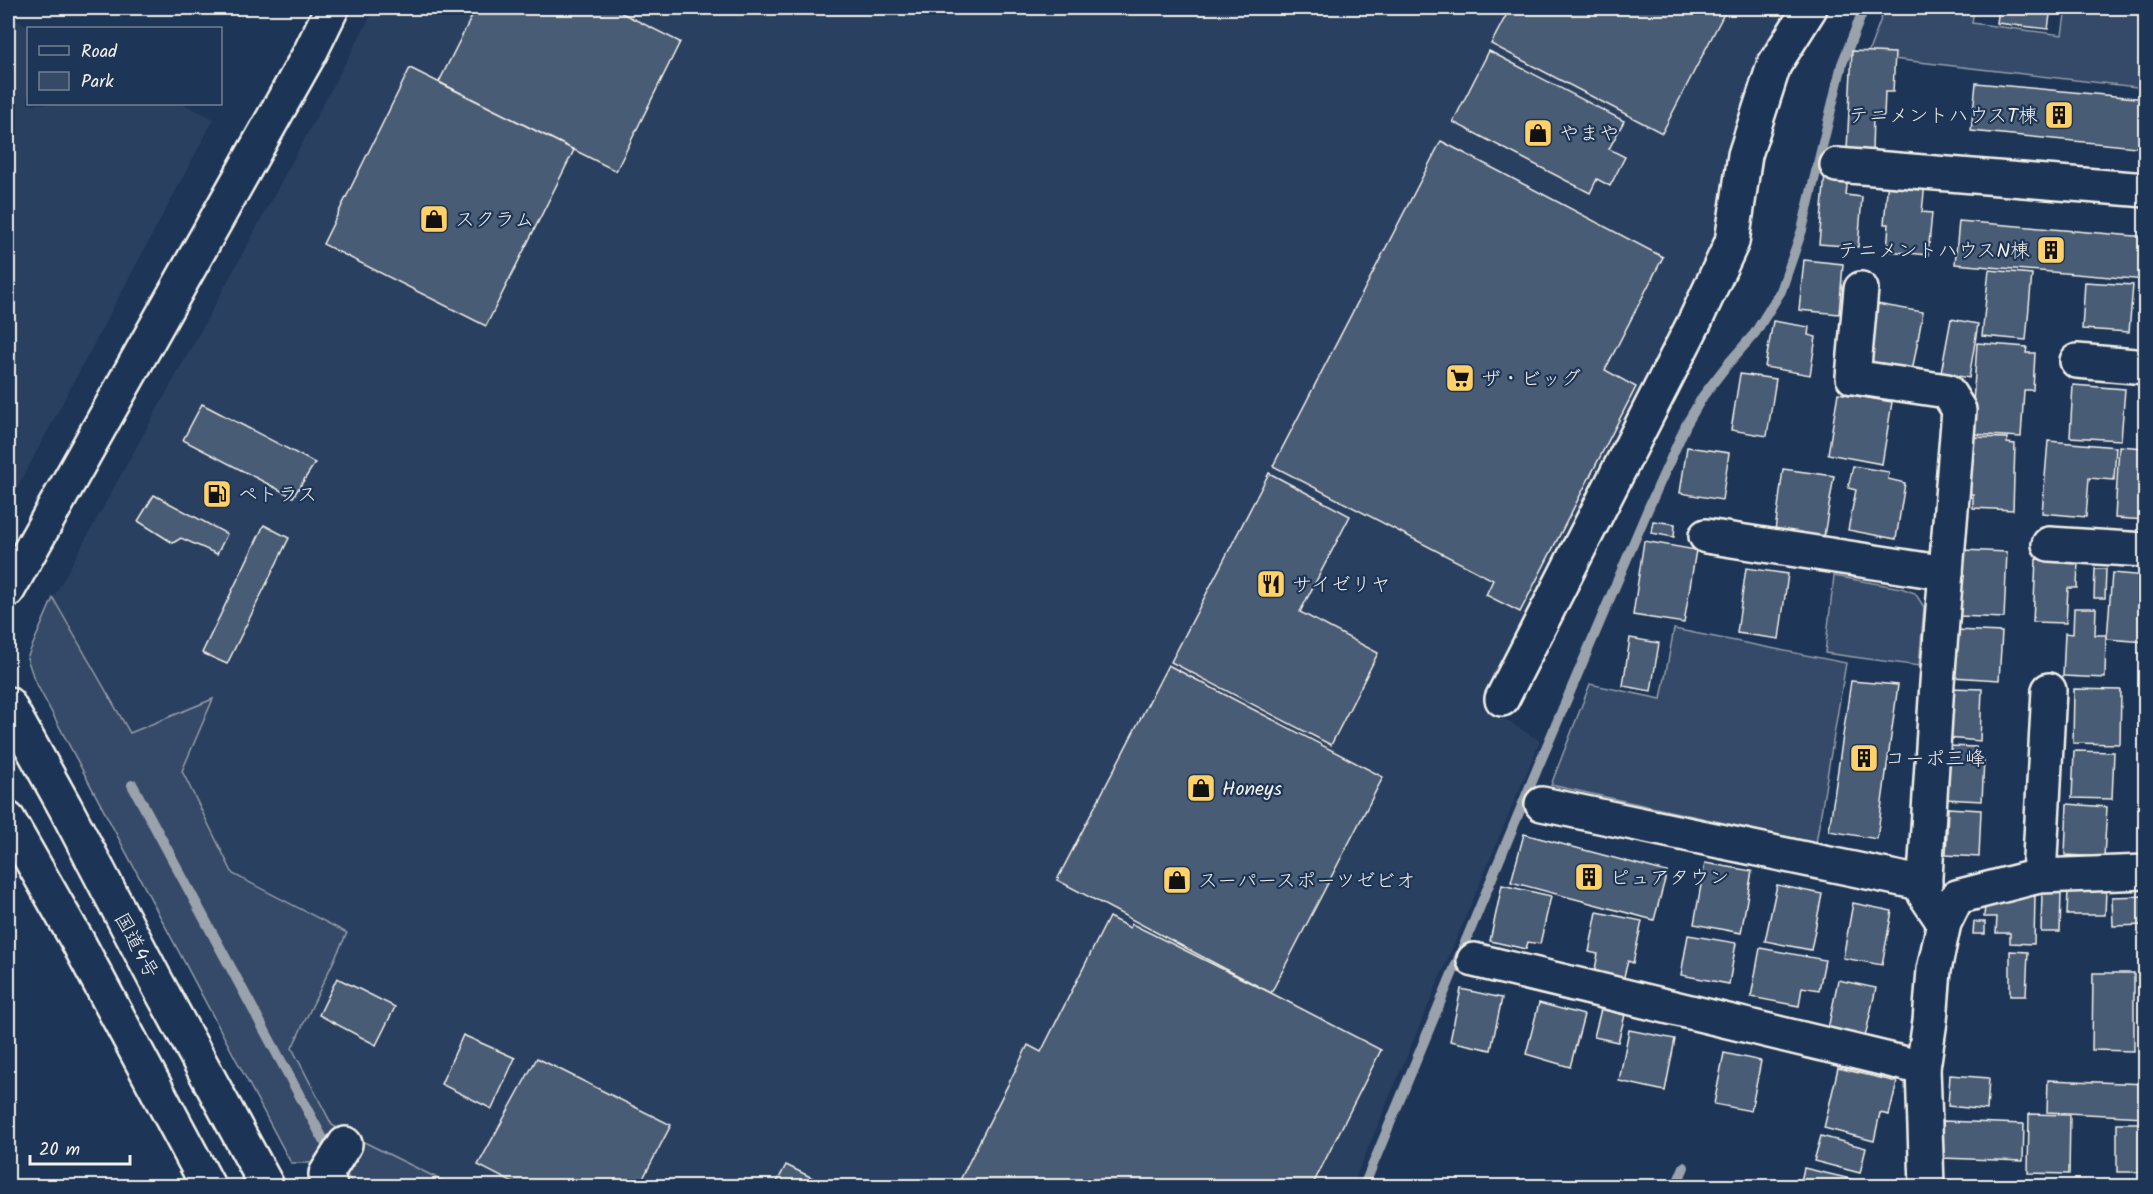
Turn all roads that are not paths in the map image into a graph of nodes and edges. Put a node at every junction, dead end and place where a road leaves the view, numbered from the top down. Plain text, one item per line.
1 (333, 8) edge
2 (1810, 8) edge
3 (1837, 165) dead end
4 (2145, 190) edge
5 (1861, 288) dead end
6 (2077, 362) dead end
7 (2145, 367) edge
8 (1706, 536) dead end
9 (2049, 544) dead end
10 (2145, 550) edge
11 (1946, 573) junction
12 (8, 590) edge
13 (2049, 690) dead end
14 (1502, 699) dead end
15 (8, 704) edge
16 (1542, 804) dead end
17 (8, 819) edge
18 (2145, 872) edge
19 (2039, 876) junction
20 (1925, 884) junction
21 (1944, 923) junction
22 (1474, 960) dead end
23 (1923, 1068) junction
24 (345, 1144) dead end
25 (208, 1186) edge
26 (267, 1186) edge
27 (330, 1186) edge
28 (1927, 1186) edge

1 - 12 main road
2 - 14 main road
3 - 4 main road
5 - 11 main road
6 - 7 main road
8 - 11 main road
9 - 10 main road
11 - 20 main road
13 - 19 main road
15 - 26 main road, 国道4号
16 - 20 main road
17 - 25 main road
18 - 19 main road
19 - 21 main road
20 - 21 main road
21 - 23 main road
22 - 23 main road
23 - 28 main road
24 - 27 main road

